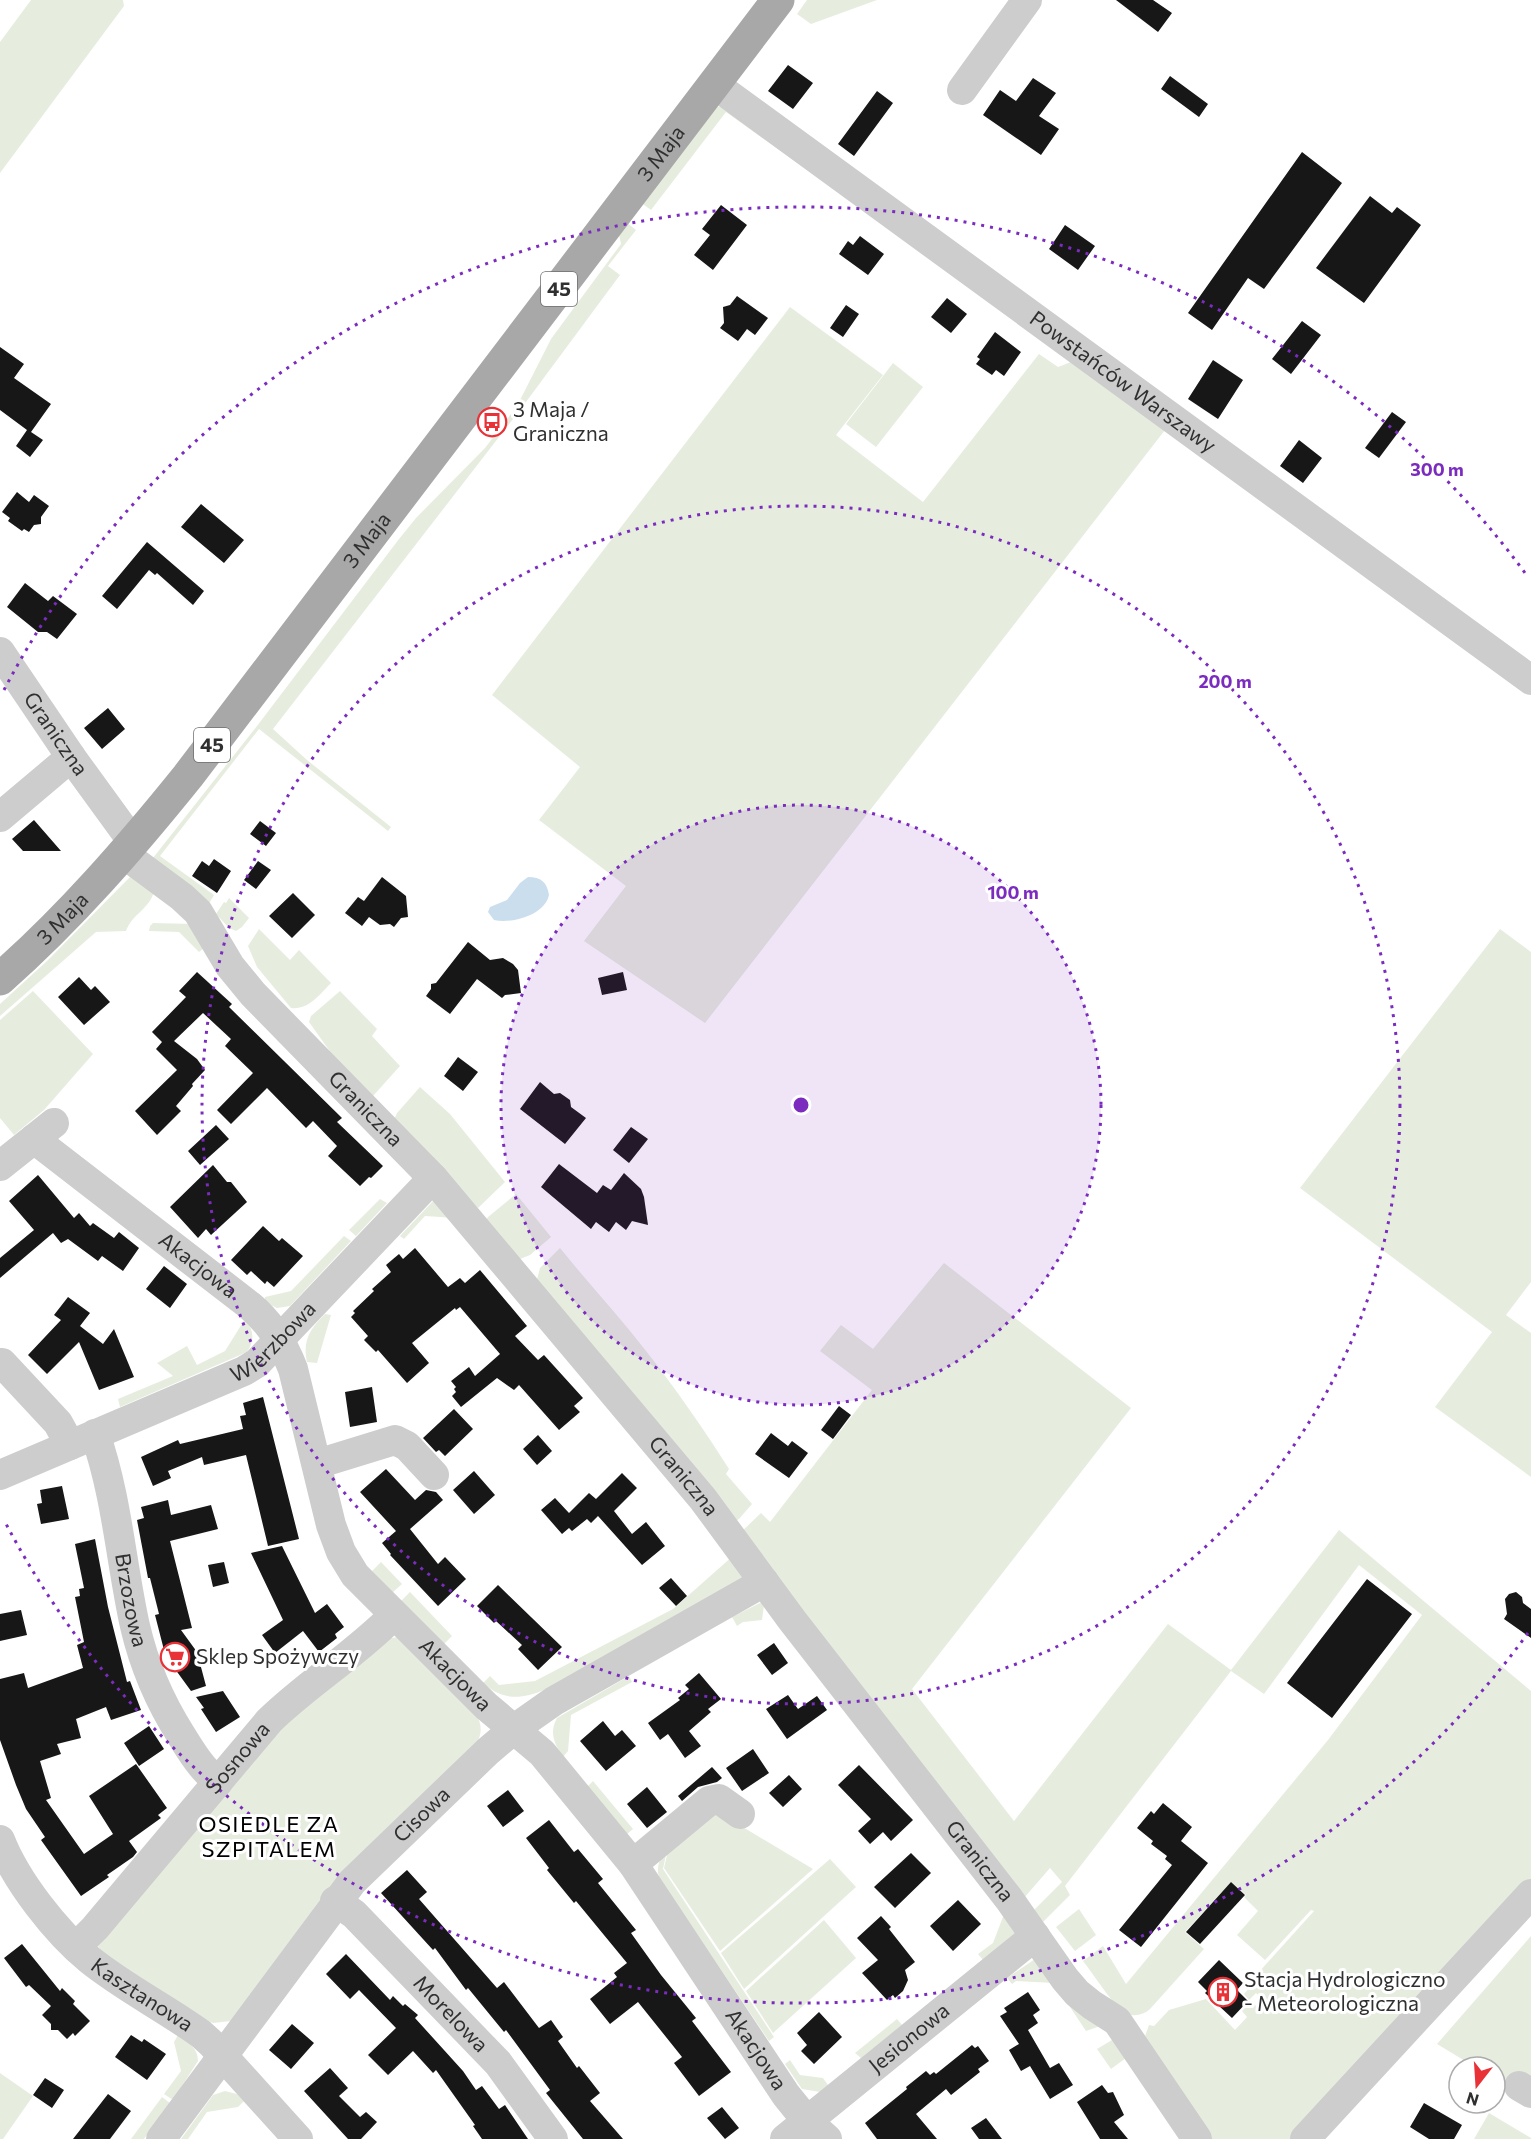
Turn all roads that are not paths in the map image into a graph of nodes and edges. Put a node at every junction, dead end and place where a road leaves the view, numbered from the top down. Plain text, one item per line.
1 (778, 0) edge
2 (1027, 0) edge
3 (714, 84) junction
4 (962, 90) dead end
5 (0, 652) edge
6 (1531, 680) edge
7 (71, 757) junction
8 (0, 817) edge
9 (130, 848) junction
10 (0, 979) edge
11 (0, 1166) edge
12 (433, 1178) junction
13 (280, 1341) junction
14 (2, 1363) dead end
15 (82, 1439) junction
16 (317, 1464) junction
17 (0, 1475) edge
18 (434, 1475) dead end
19 (764, 1582) junction
20 (394, 1615) junction
21 (514, 1729) junction
22 (218, 1782) junction
23 (740, 1814) dead end
24 (0, 1840) edge
25 (633, 1864) junction
26 (1531, 1894) edge
27 (335, 1901) junction
28 (1035, 1936) junction
29 (76, 1947) junction
30 (222, 2055) junction
31 (806, 2133) edge
32 (161, 2139) edge
33 (298, 2139) edge
34 (553, 2139) edge
35 (1197, 2139) edge
36 (1305, 2139) edge

1 - 3 main road, 45
2 - 4 street
3 - 6 street, Powstańców Warszawy
3 - 9 main road, 3 Maja / 45
5 - 7 street, Graniczna
7 - 8 street
7 - 9 street, Graniczna
9 - 10 main road, 3 Maja / 45
9 - 12 street, Graniczna
11 - 13 street, Akacjowa
12 - 13 street, Wierzbowa
12 - 19 street, Graniczna
13 - 15 street, Wierzbowa
13 - 16 street, Akacjowa
14 - 15 street
15 - 17 street, Wierzbowa
15 - 22 street, Brzozowa
16 - 18 street
16 - 20 street, Akacjowa
19 - 21 street, Cisowa
19 - 28 street, Graniczna
20 - 21 street, Akacjowa
20 - 22 street, Sosnowa
21 - 25 street, Akacjowa
21 - 27 street, Cisowa
22 - 29 street, Sosnowa
23 - 25 street
24 - 29 street, Kasztanowa
25 - 31 street, Akacjowa
26 - 36 street
27 - 30 street, Cisowa
27 - 34 street, Morelowa
28 - 31 street, Jesionowa
28 - 35 street, Graniczna
29 - 30 street, Kasztanowa
30 - 32 street, Cisowa
30 - 33 street, Kasztanowa

